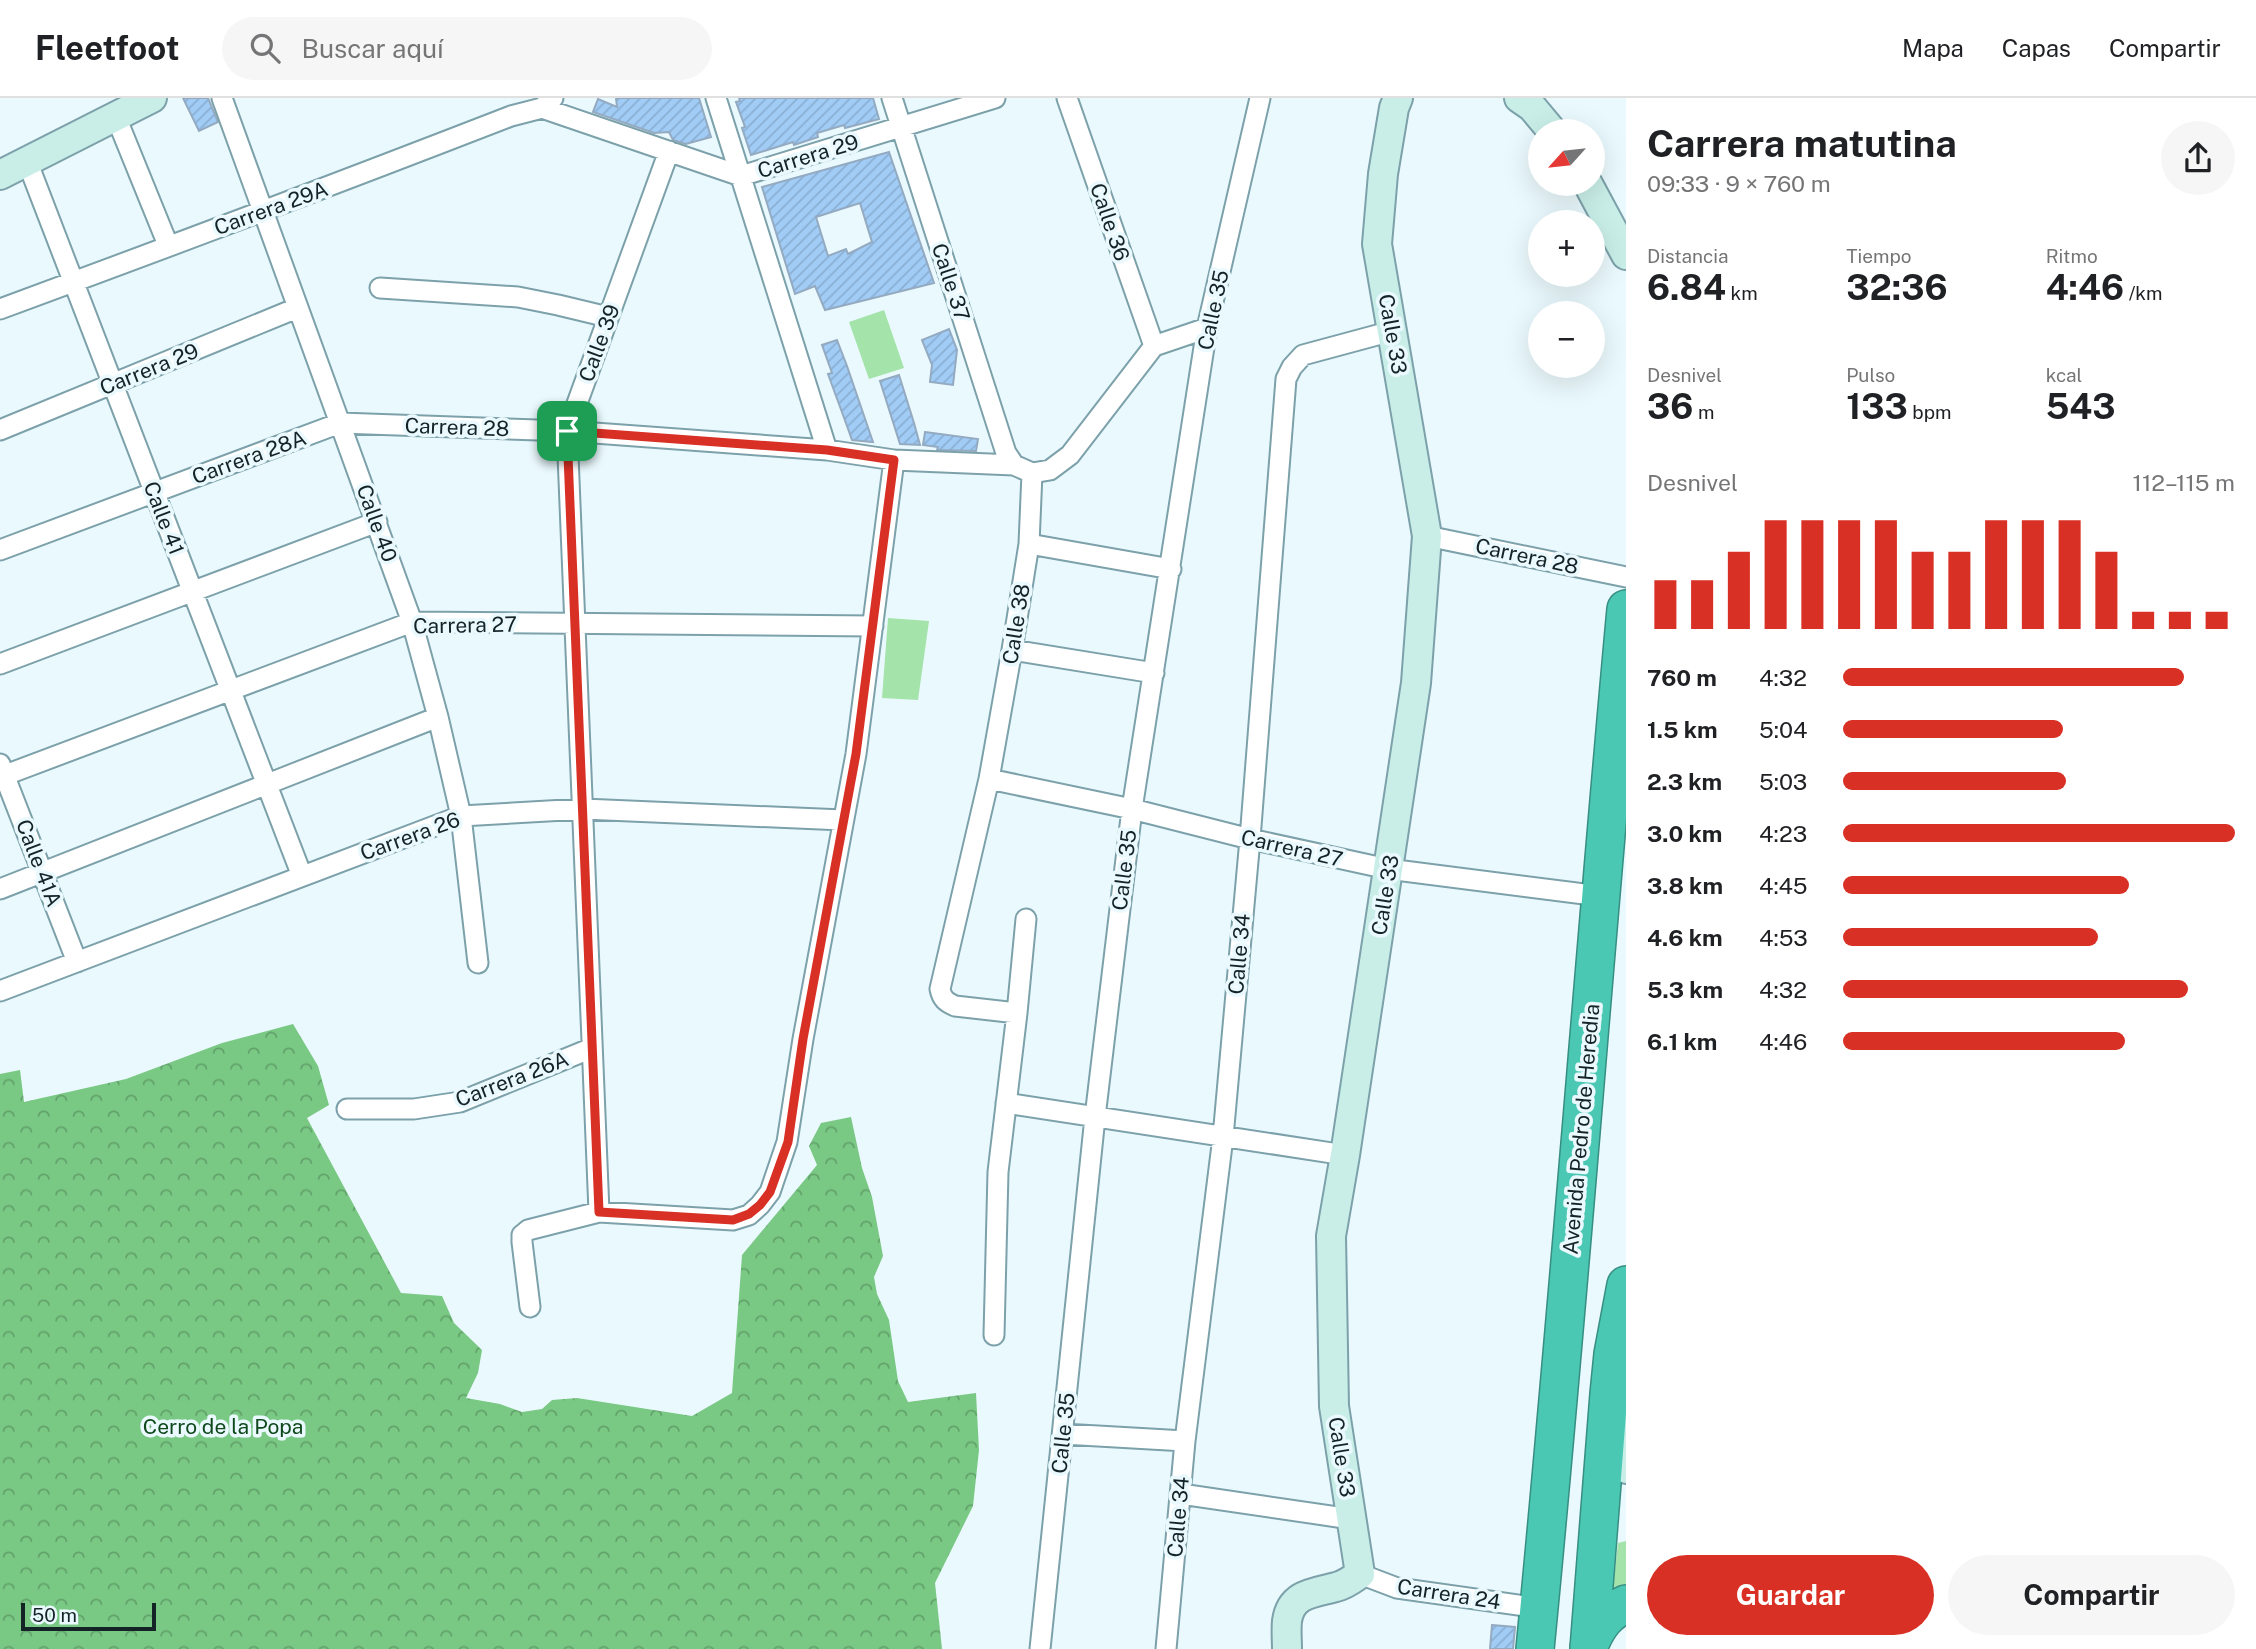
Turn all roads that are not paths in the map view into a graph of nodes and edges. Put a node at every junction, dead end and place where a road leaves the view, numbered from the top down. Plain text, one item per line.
1 (152, 98) edge
2 (222, 98) edge
3 (716, 98) edge
4 (892, 98) edge
5 (995, 98) edge
6 (1067, 98) edge
7 (1260, 98) edge
8 (1398, 98) edge
9 (1526, 101) edge
10 (548, 103) edge
11 (116, 117) junction
12 (1542, 119) edge
13 (901, 127) junction
14 (668, 151) junction
15 (27, 161) junction
16 (0, 175) edge
17 (741, 176) junction
18 (1594, 196) edge
19 (262, 212) junction
20 (168, 245) junction
21 (1626, 255) edge
22 (74, 282) junction
23 (380, 288) dead end
24 (297, 308) junction
25 (0, 309) edge
26 (608, 317) junction
27 (1207, 328) junction
28 (1392, 331) junction
29 (1154, 345) junction
30 (113, 384) junction
31 (340, 423) junction
32 (0, 429) edge
33 (567, 431) junction
34 (827, 450) junction
35 (894, 460) junction
36 (1023, 469) junction
37 (154, 492) junction
38 (377, 522) junction
39 (1427, 536) junction
40 (1029, 544) junction
41 (0, 550) edge
42 (1171, 569) junction
43 (1626, 577) edge
44 (192, 591) junction
45 (1626, 609) edge
46 (412, 622) junction
47 (575, 625) junction
48 (873, 626) junction
49 (1012, 650) junction
50 (0, 664) edge
51 (1154, 673) junction
52 (230, 690) junction
53 (438, 717) junction
54 (2, 772) edge
55 (989, 779) junction
56 (266, 785) junction
57 (583, 809) junction
58 (1132, 809) junction
59 (461, 816) junction
60 (844, 820) junction
61 (1250, 839) junction
62 (1388, 869) junction
63 (43, 873) junction
64 (302, 876) junction
65 (0, 890) edge
66 (1600, 896) junction
67 (1026, 919) dead end
68 (77, 962) junction
69 (478, 963) dead end
70 (0, 991) edge
71 (1017, 1013) junction
72 (593, 1048) junction
73 (1006, 1103) junction
74 (347, 1108) dead end
75 (1095, 1117) junction
76 (1223, 1136) junction
77 (1345, 1156) junction
78 (599, 1212) junction
79 (1626, 1285) edge
80 (530, 1307) dead end
81 (994, 1335) dead end
82 (1617, 1395) edge
83 (1063, 1434) junction
84 (1185, 1441) junction
85 (1626, 1469) edge
86 (1181, 1494) junction
87 (1351, 1519) junction
88 (1360, 1574) junction
89 (1626, 1604) edge
90 (1539, 1608) junction
91 (1589, 1647) edge
92 (1040, 1649) edge
93 (1166, 1649) edge
94 (1287, 1649) edge
95 (1535, 1649) edge

1 - 11 street
2 - 19 street, Calle 40
3 - 17 street
4 - 13 street, Calle 37
5 - 13 street, Carrera 29
6 - 29 street, Calle 36
7 - 27 street, Calle 35
8 - 28 street, Calle 33
9 - 12 street
10 - 14 street, Carrera 29
10 - 19 street, Carrera 29A
11 - 15 street
11 - 20 street
13 - 17 street, Carrera 29
13 - 36 street, Calle 37
14 - 17 street, Carrera 29
14 - 26 street, Calle 39
15 - 16 street
15 - 22 street, Calle 41
17 - 34 street
18 - 21 street
19 - 20 street, Carrera 29A
19 - 24 street, Calle 40
20 - 22 street, Carrera 29A
22 - 25 street, Carrera 29A
22 - 30 street, Calle 41
23 - 26 street
24 - 30 street, Carrera 29
24 - 31 street, Calle 40
26 - 33 street, Calle 39
27 - 29 street
27 - 42 street, Calle 35
28 - 39 street, Calle 33
28 - 61 street, Calle 34
29 - 36 street
30 - 32 street, Carrera 29
30 - 37 street, Calle 41
31 - 33 street, Carrera 28
31 - 37 street, Carrera 28A
31 - 38 street, Calle 40
33 - 34 street, Carrera 28
33 - 47 street, Calle 39
34 - 35 street, Carrera 28
35 - 36 street, Carrera 28
35 - 48 street
36 - 40 street, Calle 38
37 - 41 street, Carrera 28A
37 - 44 street, Calle 41
38 - 44 street
38 - 46 street, Calle 40
39 - 43 street, Carrera 28
39 - 62 street, Calle 33
40 - 42 street
40 - 49 street, Calle 38
42 - 51 street, Calle 35
44 - 50 street
44 - 52 street, Calle 41
45 - 66 highway, Avenida Pedro de Heredia
46 - 47 street, Carrera 27
46 - 52 street, Carrera 27
46 - 53 street, Calle 40
47 - 48 street, Carrera 27
47 - 57 street, Calle 39
48 - 60 street
49 - 51 street
49 - 55 street, Calle 38
51 - 58 street, Calle 35
52 - 54 street, Carrera 27
52 - 56 street, Calle 41
53 - 56 street
53 - 59 street, Calle 40
54 - 63 street, Calle 41A
55 - 58 street, Carrera 27
55 - 71 street, Calle 38
56 - 63 street
56 - 64 street, Calle 41
57 - 59 street, Carrera 26
57 - 60 street, Carrera 26
57 - 72 street, Calle 39
58 - 61 street, Carrera 27
58 - 75 street, Calle 35
59 - 64 street, Carrera 26
59 - 69 street, Calle 40
60 - 78 street
61 - 62 street, Carrera 27
61 - 76 street, Calle 34
62 - 66 street, Carrera 27
62 - 77 street, Calle 33
63 - 65 street
63 - 68 street, Calle 41A
64 - 68 street, Carrera 26
66 - 90 highway, Avenida Pedro de Heredia
67 - 71 street
68 - 70 street, Carrera 26
71 - 73 street
72 - 74 street, Carrera 26A
72 - 78 street, Calle 39
73 - 75 street
73 - 81 street
75 - 76 street
75 - 83 street, Calle 35
76 - 77 street
76 - 84 street, Calle 34
77 - 87 street, Calle 33
78 - 80 street
79 - 82 highway
82 - 85 street
82 - 91 highway
83 - 84 street
83 - 92 street, Calle 35
84 - 86 street, Calle 34
86 - 87 street
86 - 93 street, Calle 34
87 - 88 street, Calle 33
88 - 90 street, Carrera 24
88 - 94 street
89 - 91 highway
90 - 95 highway, Avenida Pedro de Heredia

